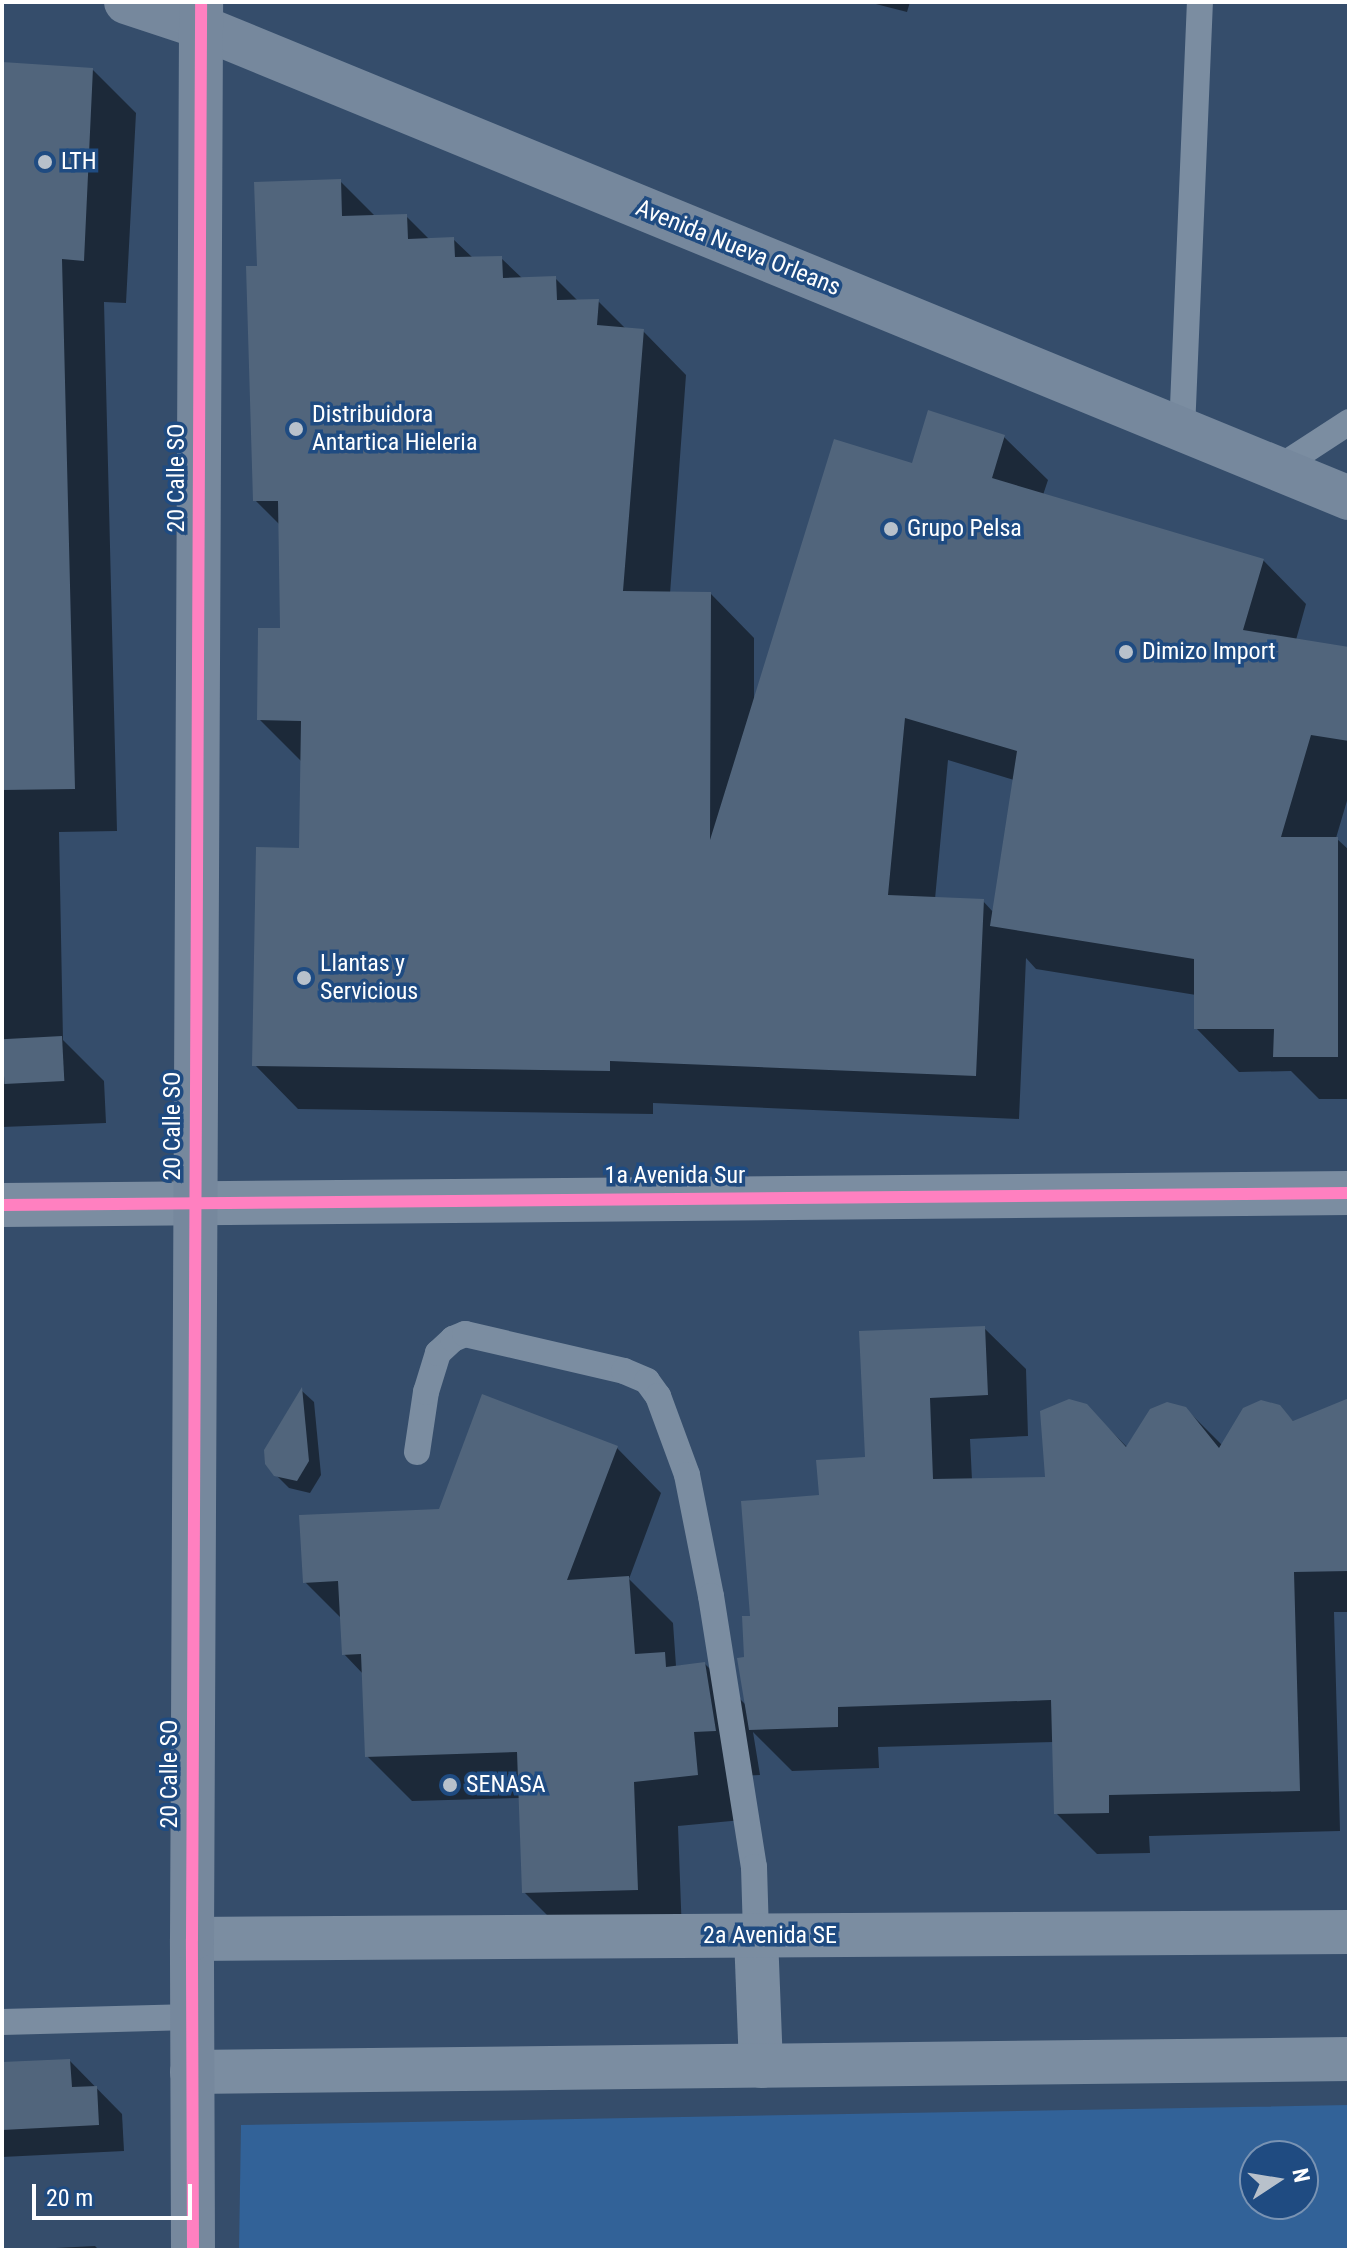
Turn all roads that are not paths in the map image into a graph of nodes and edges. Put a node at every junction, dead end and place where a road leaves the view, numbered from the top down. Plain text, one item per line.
1 (126, 2) edge
2 (1200, 2) edge
3 (201, 15) edge
4 (1349, 422) edge
5 (1182, 430) junction
6 (1277, 469) junction
7 (1349, 498) edge
8 (1349, 1193) edge
9 (195, 1202) junction
10 (2, 1205) edge
11 (417, 1452) dead end
12 (1349, 1932) edge
13 (756, 1936) junction
14 (192, 1939) junction
15 (192, 2017) junction
16 (2, 2022) edge
17 (1349, 2059) edge
18 (761, 2066) junction
19 (192, 2072) junction
20 (193, 2250) edge

1 - 3 street, Avenida Nueva Orleans
2 - 5 lane
3 - 5 street, Avenida Nueva Orleans
3 - 9 street, 20 Calle SO
4 - 6 lane
5 - 6 street, Avenida Nueva Orleans
6 - 7 street, Avenida Nueva Orleans
8 - 9 street, 1a Avenida Sur
9 - 10 street, 1a Avenida Sur
9 - 14 street, 20 Calle SO
11 - 13 lane
12 - 13 street, 2a Avenida SE
13 - 14 street, 2a Avenida SE
13 - 18 street
14 - 15 street, 20 Calle SO
15 - 16 lane
15 - 19 street, 20 Calle SO
17 - 18 street
18 - 19 street
19 - 20 street, 20 Calle SO

